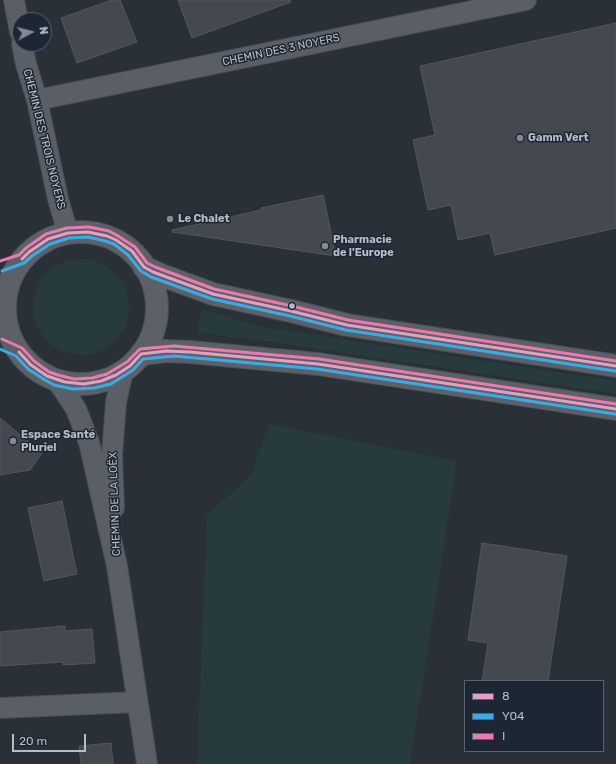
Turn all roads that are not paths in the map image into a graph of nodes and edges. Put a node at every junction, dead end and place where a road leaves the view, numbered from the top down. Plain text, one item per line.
1 (14, 0) edge
2 (526, 0) edge
3 (16, 12) edge
4 (24, 52) edge
5 (37, 100) junction
6 (68, 233) junction
7 (22, 260) junction
8 (0, 266) edge
9 (144, 266) junction
10 (9, 348) edge
11 (141, 354) junction
12 (616, 366) edge
13 (123, 371) junction
14 (56, 380) junction
15 (616, 409) edge
16 (117, 566) junction
17 (137, 702) junction
18 (0, 708) edge
19 (147, 764) edge

1 - 3 street
2 - 5 street, CHEMIN DES 3 NOYERS
4 - 5 street, CHEMIN DES TROIS NOYERS
5 - 6 street, CHEMIN DES TROIS NOYERS
6 - 7 main road
6 - 9 main road
7 - 8 main road
7 - 10 main road
9 - 11 main road
9 - 12 main road
10 - 14 main road
11 - 13 main road
11 - 15 main road
13 - 14 main road
13 - 16 street, CHEMIN DE LA LOËX
14 - 16 street, CHEMIN DE LA LOËX
16 - 17 street, CHEMIN DE LA LOËX
17 - 18 street
17 - 19 street, CHEMIN DE LA LOËX

